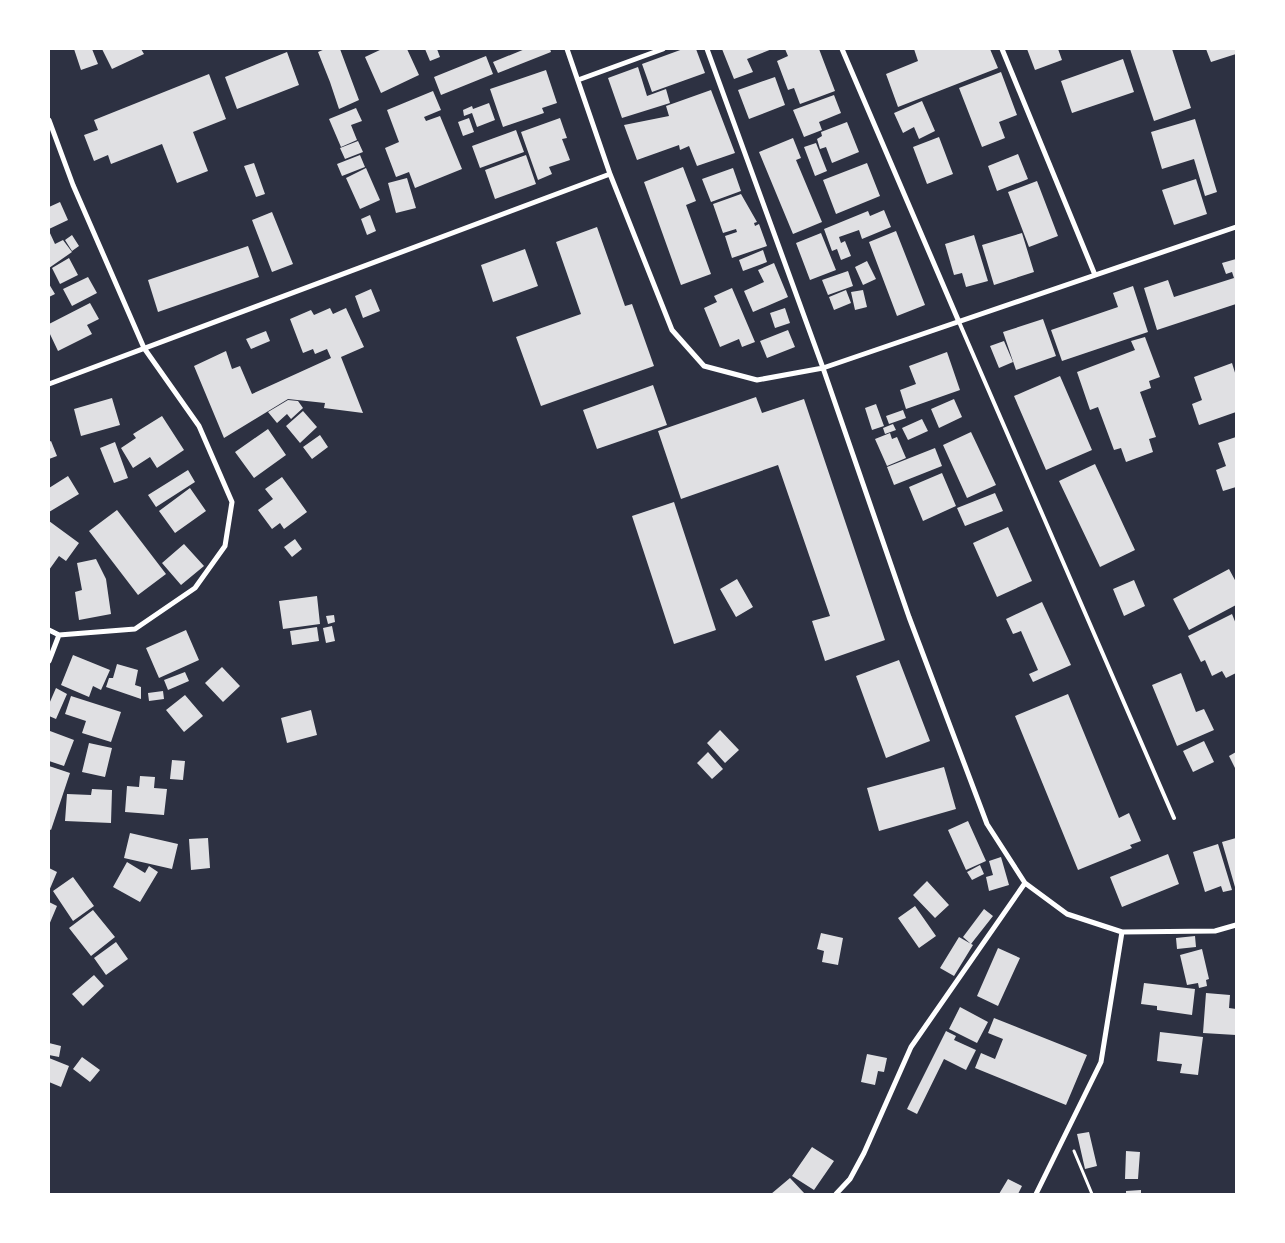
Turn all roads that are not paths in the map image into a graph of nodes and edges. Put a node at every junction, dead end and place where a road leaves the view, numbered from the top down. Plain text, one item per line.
1 (567, 49) edge
2 (663, 49) edge
3 (707, 49) edge
4 (842, 49) edge
5 (1002, 49) edge
6 (578, 80) junction
7 (49, 120) edge
8 (610, 174) junction
9 (1236, 227) edge
10 (1095, 276) junction
11 (959, 322) junction
12 (144, 348) junction
13 (823, 368) junction
14 (49, 384) edge
15 (49, 630) edge
16 (59, 635) junction
17 (49, 661) edge
18 (1174, 818) dead end
19 (1025, 883) junction
20 (1236, 925) edge
21 (1122, 932) junction
22 (836, 1194) edge
23 (1036, 1194) edge

1 - 6 street
2 - 6 street
3 - 13 street
4 - 11 street
5 - 10 street
6 - 8 street
7 - 12 street
8 - 12 street
8 - 13 street
9 - 10 street
10 - 11 street
11 - 13 street
11 - 18 lane
12 - 14 street
12 - 16 street
13 - 19 street
15 - 16 street
16 - 17 street
19 - 21 street
19 - 22 street
20 - 21 street
21 - 23 street

